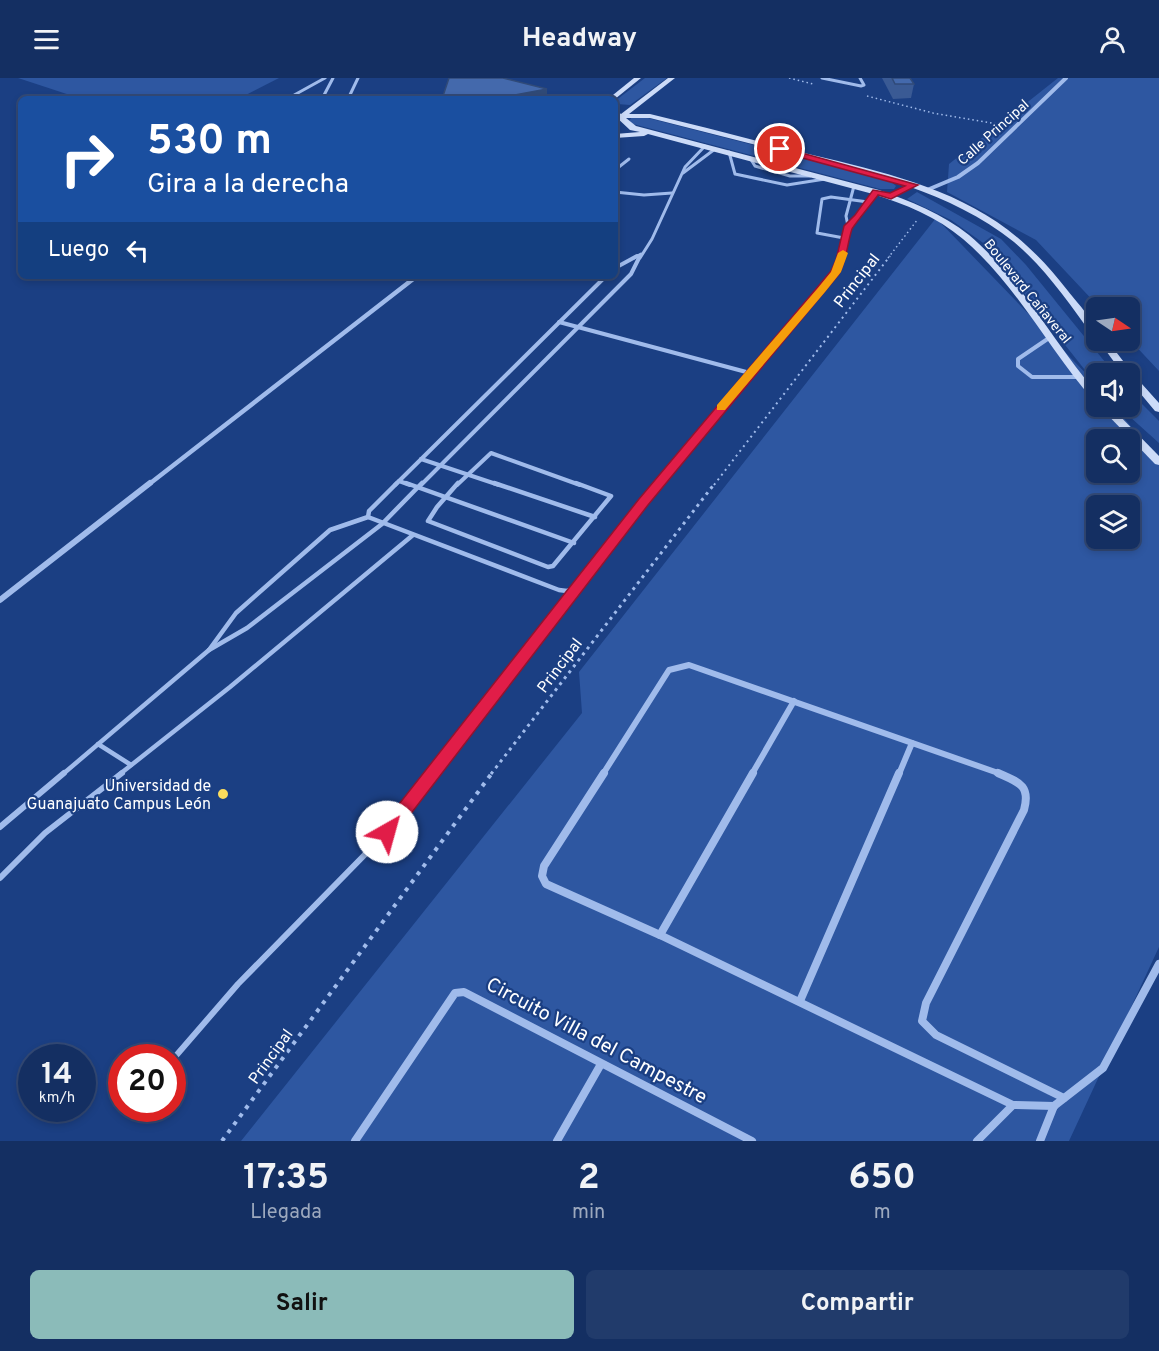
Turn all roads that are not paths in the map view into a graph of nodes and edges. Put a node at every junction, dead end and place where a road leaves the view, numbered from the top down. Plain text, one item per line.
1 (325, 78) edge
2 (333, 78) edge
3 (358, 78) edge
4 (638, 78) edge
5 (672, 78) edge
6 (822, 78) edge
7 (861, 78) edge
8 (1066, 78) edge
9 (835, 80) edge
10 (655, 91) junction
11 (300, 92) junction
12 (293, 96) edge
13 (298, 96) edge
14 (324, 96) edge
15 (349, 96) edge
16 (615, 96) edge
17 (618, 115) edge
18 (618, 116) edge
19 (618, 117) edge
20 (680, 124) junction
21 (618, 136) edge
22 (668, 136) junction
23 (705, 146) junction
24 (715, 149) junction
25 (729, 152) junction
26 (628, 159) dead end
27 (618, 167) edge
28 (683, 173) junction
29 (828, 179) junction
30 (913, 185) junction
31 (854, 186) junction
32 (927, 190) junction
33 (618, 192) edge
34 (876, 192) junction
35 (672, 193) junction
36 (891, 196) junction
37 (851, 200) junction
38 (868, 202) junction
39 (848, 226) junction
40 (844, 238) junction
41 (641, 254) junction
42 (618, 266) edge
43 (413, 279) edge
44 (603, 279) edge
45 (1086, 321) edge
46 (559, 322) junction
47 (578, 327) junction
48 (1049, 338) junction
49 (1110, 351) edge
50 (1120, 363) edge
51 (750, 373) junction
52 (1079, 377) junction
53 (1086, 386) edge
54 (1140, 388) edge
55 (1159, 410) edge
56 (1115, 417) edge
57 (420, 459) junction
58 (1159, 462) edge
59 (440, 466) junction
60 (468, 475) junction
61 (399, 481) junction
62 (418, 488) junction
63 (446, 497) junction
64 (368, 517) junction
65 (595, 517) junction
66 (382, 524) junction
67 (413, 535) junction
68 (574, 543) junction
69 (574, 589) junction
70 (0, 600) edge
71 (209, 650) junction
72 (794, 702) junction
73 (912, 743) junction
74 (98, 744) junction
75 (131, 765) junction
76 (0, 827) edge
77 (0, 878) edge
78 (660, 934) junction
79 (1159, 964) edge
80 (800, 1001) junction
81 (186, 1044) edge
82 (601, 1064) junction
83 (1064, 1098) junction
84 (1013, 1105) junction
85 (1054, 1106) junction
86 (748, 1140) edge
87 (355, 1141) edge
88 (557, 1141) edge
89 (977, 1141) edge
90 (1040, 1141) edge

1 - 11 lane
2 - 14 lane
3 - 15 lane
4 - 16 street
5 - 10 street
6 - 9 lane
7 - 9 lane
8 - 32 street, Calle Principal
10 - 17 street
10 - 20 street
11 - 12 lane
11 - 13 lane
18 - 20 street, Boulevard Cañaveral
19 - 22 street, Boulevard Cañaveral
20 - 30 street, Boulevard Cañaveral
21 - 22 street
22 - 23 street, Boulevard Cañaveral
23 - 24 street, Boulevard Cañaveral
23 - 28 lane
24 - 25 street, Boulevard Cañaveral
24 - 28 lane
25 - 29 street, Boulevard Cañaveral
25 - 29 lane
26 - 27 lane
28 - 35 lane
29 - 31 street, Boulevard Cañaveral
30 - 32 street, Boulevard Cañaveral
30 - 36 street
31 - 34 street, Boulevard Cañaveral
31 - 37 lane
32 - 45 street, Boulevard Cañaveral
33 - 35 lane
34 - 36 street, Boulevard Cañaveral
34 - 38 lane
35 - 41 lane
36 - 48 street, Boulevard Cañaveral
37 - 38 lane
37 - 39 lane
37 - 40 lane
38 - 39 lane
39 - 40 lane
40 - 51 lane
41 - 42 lane
41 - 47 lane
43 - 70 street
44 - 46 lane
46 - 47 lane
46 - 57 lane
47 - 51 lane
47 - 59 lane
48 - 52 street, Boulevard Cañaveral
48 - 52 lane
49 - 50 street
51 - 69 lane
52 - 53 street, Boulevard Cañaveral
54 - 55 street
56 - 58 street
57 - 59 lane
57 - 61 lane
59 - 60 lane
59 - 62 lane
60 - 63 lane
60 - 65 lane
60 - 65 lane
61 - 62 lane
61 - 64 lane
62 - 63 lane
62 - 66 lane
63 - 68 lane
63 - 68 lane
64 - 66 lane
64 - 71 lane
65 - 68 lane
66 - 67 lane
66 - 71 lane
67 - 69 lane
67 - 75 lane
69 - 81 lane
71 - 74 lane
72 - 73 street
72 - 78 street
72 - 78 street
73 - 80 street
73 - 83 street
74 - 75 lane
74 - 76 lane
75 - 77 lane
78 - 80 street
79 - 83 street
80 - 84 street
82 - 86 street, Circuito Villa del Campestre
82 - 87 street, Circuito Villa del Campestre
82 - 88 street
83 - 85 street
84 - 85 street
84 - 89 street
85 - 90 street

